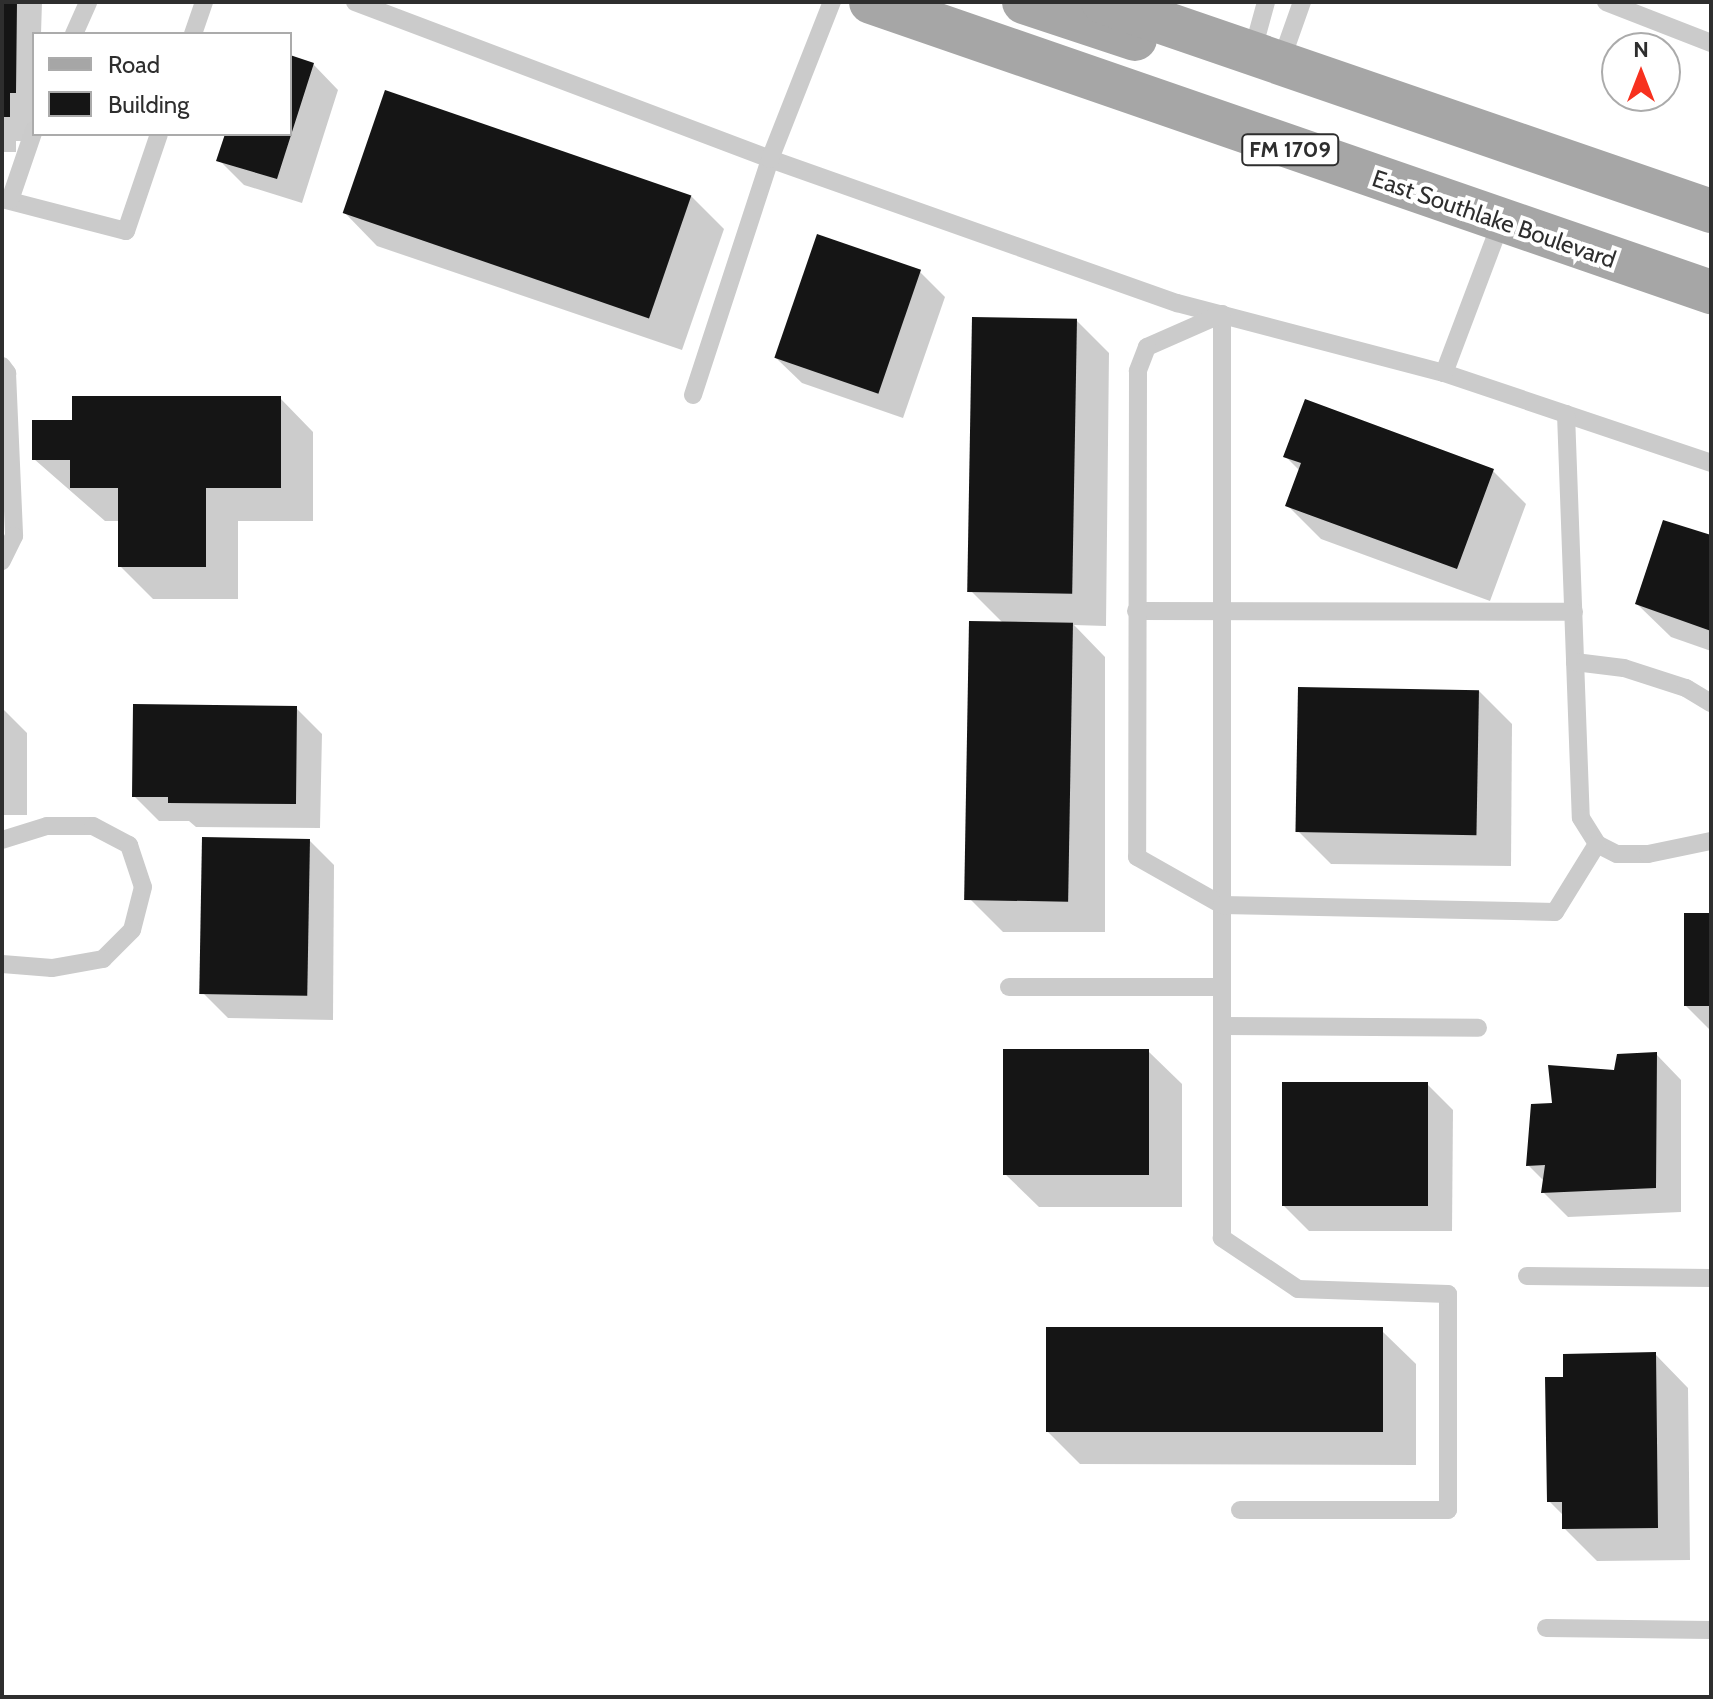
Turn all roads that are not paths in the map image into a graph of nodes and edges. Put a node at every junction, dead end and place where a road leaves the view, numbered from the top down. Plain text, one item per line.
1 (88, 2) edge
2 (204, 2) edge
3 (355, 2) edge
4 (832, 2) edge
5 (871, 2) edge
6 (1024, 2) edge
7 (1103, 2) edge
8 (1266, 2) edge
9 (1302, 2) edge
10 (1606, 2) edge
11 (75, 32) edge
12 (194, 32) edge
13 (1711, 43) edge
14 (1266, 59) junction
15 (32, 135) edge
16 (158, 136) edge
17 (770, 159) junction
18 (6, 200) edge
19 (1711, 211) edge
20 (1501, 222) junction
21 (1711, 292) edge
22 (1222, 314) junction
23 (2, 366) edge
24 (1444, 373) junction
25 (693, 395) dead end
26 (1566, 414) junction
27 (1711, 463) edge
28 (2, 561) edge
29 (1136, 611) junction
30 (1222, 612) junction
31 (1574, 612) junction
32 (1575, 662) junction
33 (1711, 703) edge
34 (2, 840) edge
35 (1711, 841) edge
36 (1597, 844) junction
37 (1222, 905) junction
38 (2, 964) edge
39 (1009, 987) dead end
40 (1222, 987) junction
41 (1222, 1026) junction
42 (1478, 1028) dead end
43 (1527, 1276) dead end
44 (1711, 1278) edge
45 (1240, 1510) dead end
46 (1546, 1628) dead end
47 (1711, 1630) edge

1 - 11 lane
2 - 12 lane
3 - 17 lane
4 - 17 lane
5 - 20 main road, East Southlake Boulevard / FM 1709
6 - 14 main road
7 - 14 main road
8 - 14 lane
9 - 14 lane
10 - 13 lane
14 - 19 main road
15 - 18 lane
16 - 18 lane
17 - 22 lane
17 - 25 lane
20 - 21 main road, East Southlake Boulevard / FM 1709
20 - 24 lane
22 - 24 lane
22 - 29 lane
22 - 30 lane
23 - 28 lane
24 - 26 lane
26 - 27 lane
26 - 31 lane
29 - 30 lane
29 - 37 lane
30 - 31 lane
30 - 37 lane
31 - 32 lane
32 - 33 lane
32 - 36 lane
34 - 38 lane
35 - 36 lane
36 - 37 lane
37 - 40 lane
39 - 40 lane
40 - 41 lane
41 - 42 lane
41 - 45 lane
43 - 44 lane
46 - 47 lane

